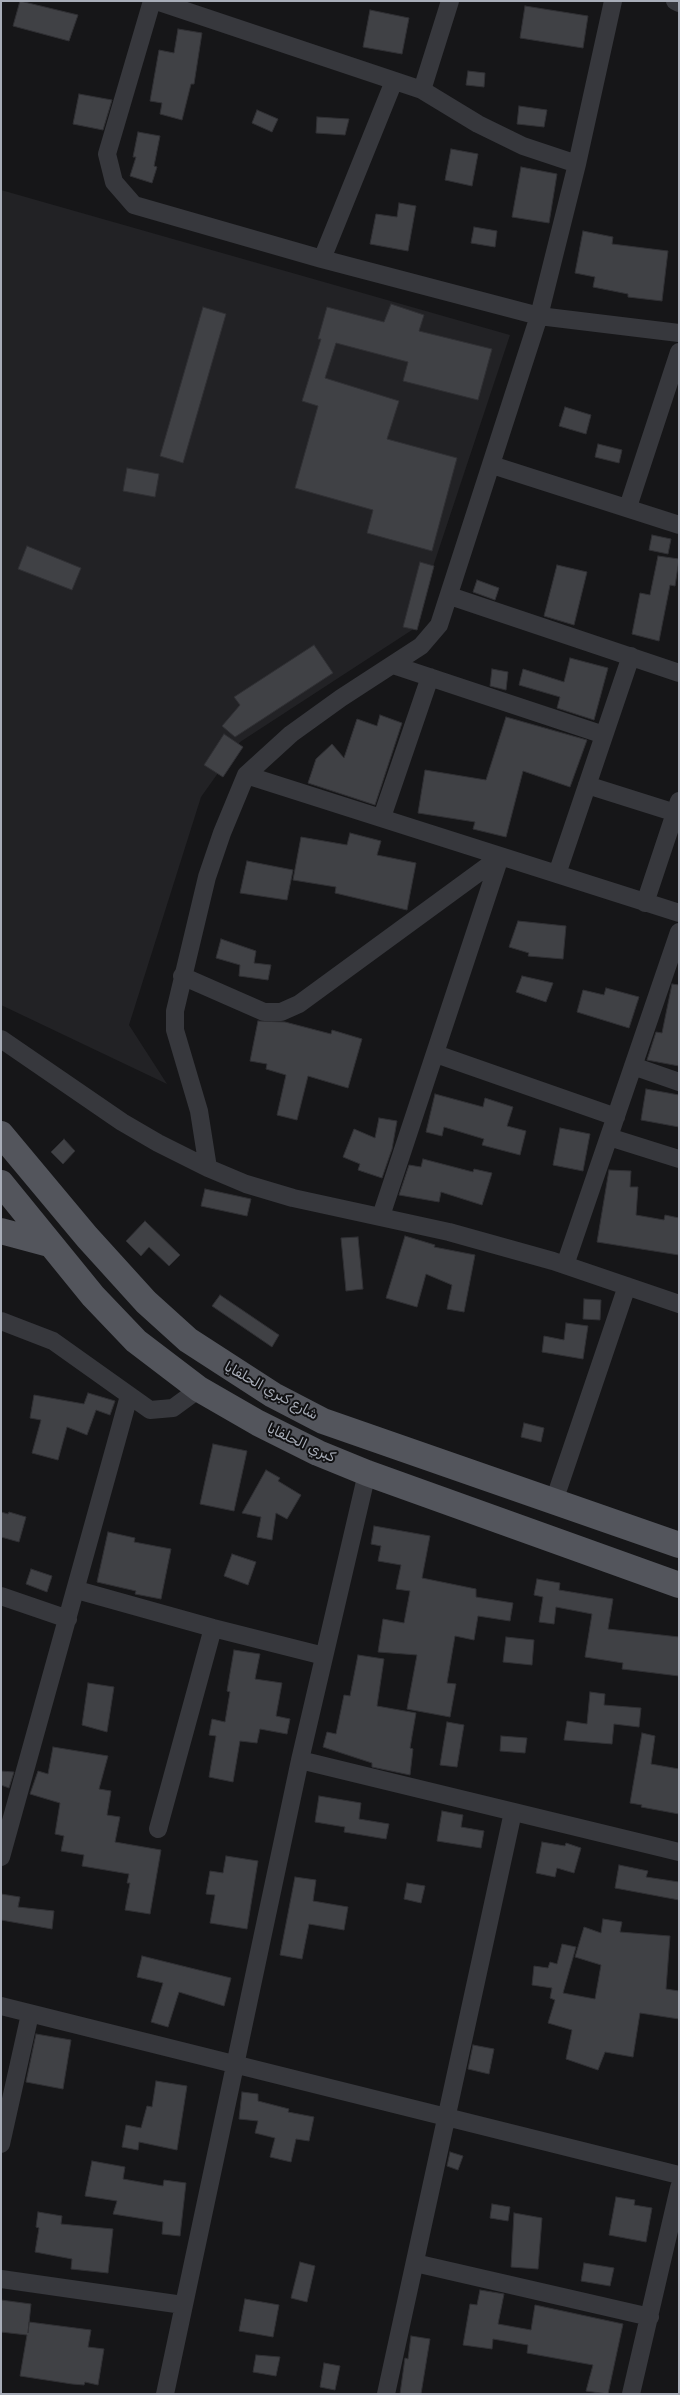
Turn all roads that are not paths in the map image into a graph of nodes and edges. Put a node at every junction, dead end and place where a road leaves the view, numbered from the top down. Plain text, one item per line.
1 (154, 1) edge
2 (450, 1) edge
3 (613, 1) edge
4 (394, 81) junction
5 (422, 90) junction
6 (577, 164) junction
7 (322, 259) junction
8 (539, 316) junction
9 (679, 333) edge
10 (679, 352) edge
11 (492, 465) junction
12 (628, 507) junction
13 (679, 525) edge
14 (450, 596) junction
15 (631, 656) junction
16 (393, 664) junction
17 (679, 672) edge
18 (430, 676) junction
19 (604, 735) junction
20 (246, 775) junction
21 (587, 785) junction
22 (677, 809) edge
23 (382, 817) junction
24 (500, 857) junction
25 (557, 874) junction
26 (646, 903) junction
27 (679, 913) edge
28 (679, 932) edge
29 (182, 976) junction
30 (1, 1039) edge
31 (436, 1054) junction
32 (633, 1066) junction
33 (679, 1082) edge
34 (616, 1117) junction
35 (1, 1134) edge
36 (609, 1137) junction
37 (679, 1159) edge
38 (208, 1168) junction
39 (1, 1183) edge
40 (381, 1216) junction
41 (1, 1231) edge
42 (50, 1244) junction
43 (565, 1265) junction
44 (627, 1286) junction
45 (679, 1304) edge
46 (1, 1321) edge
47 (199, 1389) junction
48 (129, 1396) junction
49 (367, 1473) junction
50 (554, 1502) junction
51 (679, 1545) edge
52 (679, 1584) edge
53 (77, 1590) junction
54 (1, 1596) edge
55 (68, 1618) junction
56 (212, 1628) junction
57 (324, 1656) junction
58 (300, 1760) junction
59 (512, 1812) junction
60 (158, 1830) dead end
61 (3, 1847) edge
62 (679, 1852) edge
63 (1, 2006) edge
64 (30, 2014) junction
65 (236, 2066) junction
66 (446, 2119) junction
67 (1, 2144) edge
68 (679, 2175) edge
69 (679, 2188) edge
70 (415, 2263) junction
71 (1, 2279) edge
72 (183, 2304) junction
73 (650, 2317) junction
74 (165, 2394) edge
75 (386, 2394) edge
76 (631, 2394) edge

1 - 4 street
1 - 7 street
2 - 5 street
3 - 6 street
4 - 5 street
4 - 7 street
5 - 6 street
6 - 8 street
7 - 8 street
8 - 9 street
8 - 11 street
10 - 12 street
11 - 12 street
11 - 14 street
12 - 13 street
14 - 15 street
14 - 16 street
15 - 17 street
15 - 19 street
16 - 18 street
16 - 20 street
18 - 19 street
18 - 23 street
19 - 21 street
20 - 23 street
20 - 29 street
21 - 22 street
21 - 25 street
22 - 26 street
23 - 24 street
24 - 25 street
24 - 29 street
24 - 31 street
25 - 26 street
26 - 27 street
28 - 32 street
29 - 38 street
30 - 38 street
31 - 34 street
31 - 40 street
32 - 33 street
32 - 34 street
34 - 36 street
35 - 50 main road, شارع كبري الحلفايا
36 - 37 street
36 - 43 street
38 - 40 street
39 - 42 main road, كبري الحلفايا
40 - 43 street
41 - 42 main road
42 - 47 main road, كبري الحلفايا
43 - 44 street
44 - 45 street
44 - 50 street
46 - 48 street
47 - 48 street
47 - 49 main road, كبري الحلفايا
48 - 53 street
49 - 52 main road, كبري الحلفايا
49 - 57 street
50 - 51 main road, شارع كبري الحلفايا
53 - 55 street
53 - 56 street
54 - 55 street
55 - 61 street
56 - 57 street
56 - 60 street
57 - 58 street
58 - 59 street
58 - 65 street
59 - 62 street
59 - 66 street
63 - 64 street
64 - 65 street
64 - 67 street
65 - 66 street
65 - 72 street
66 - 68 street
66 - 70 street
69 - 73 street
70 - 73 street
70 - 75 street
71 - 72 street
72 - 74 street
73 - 76 street

